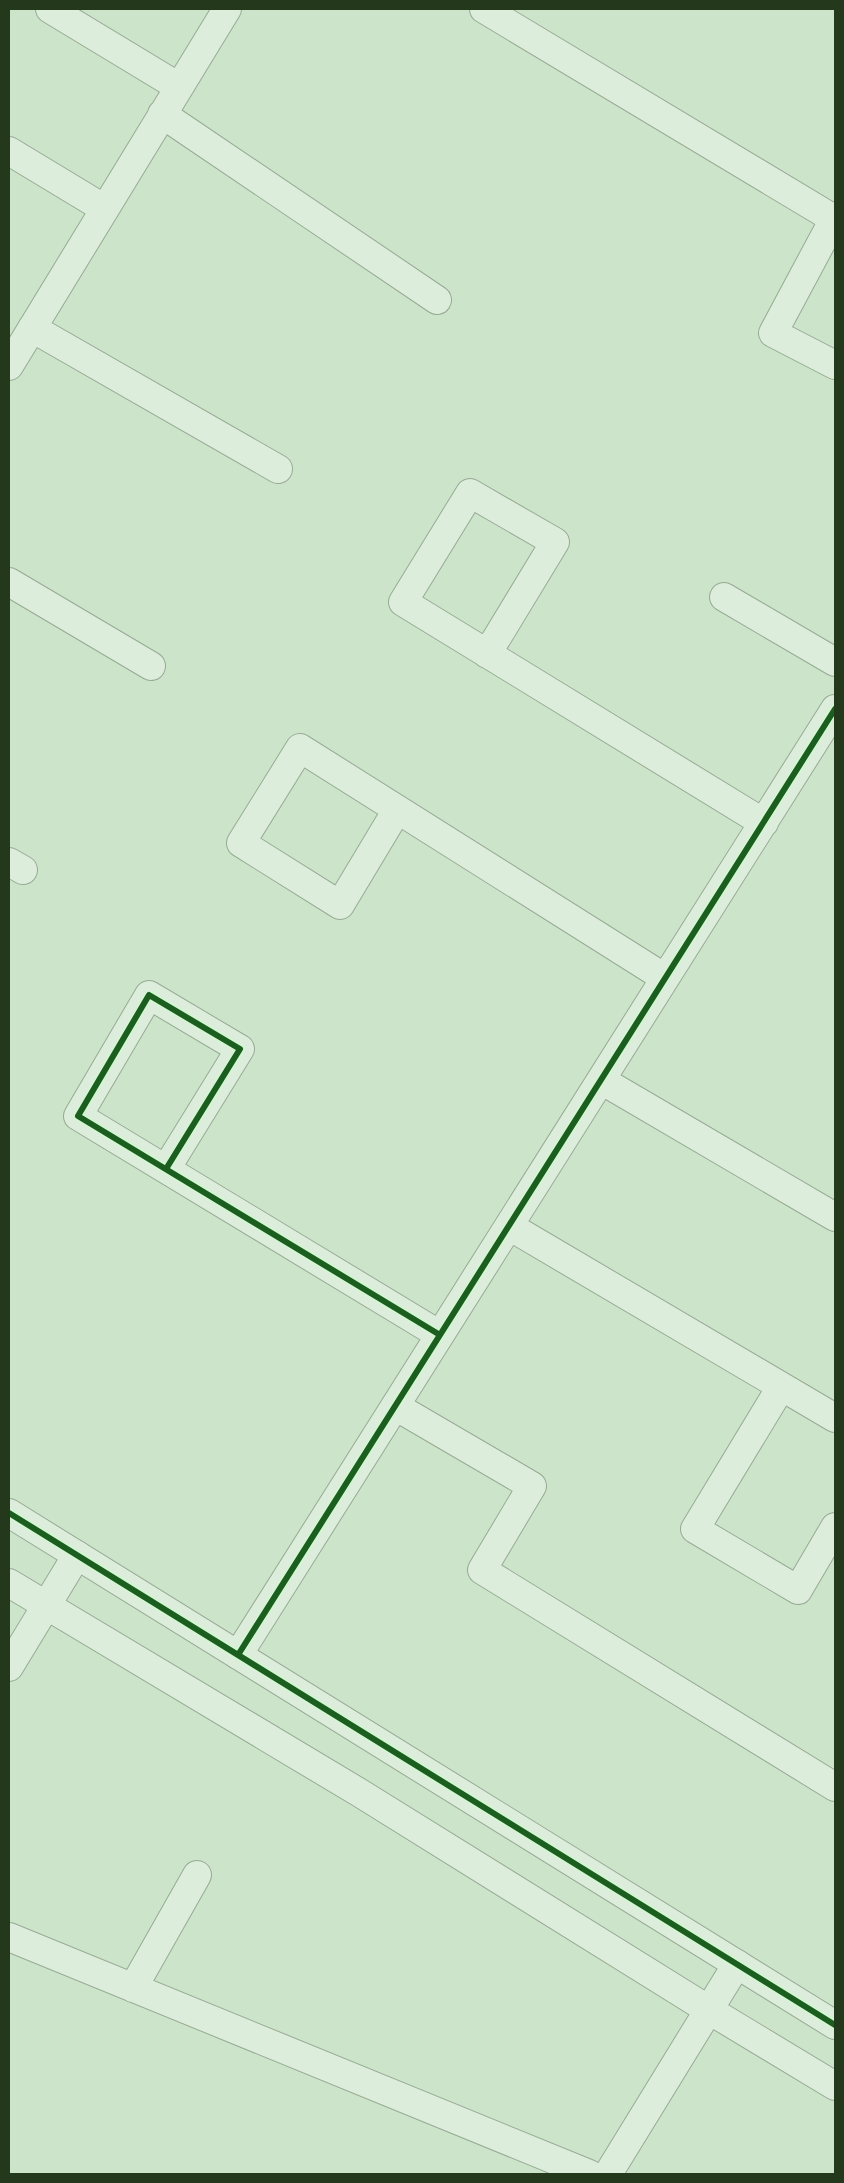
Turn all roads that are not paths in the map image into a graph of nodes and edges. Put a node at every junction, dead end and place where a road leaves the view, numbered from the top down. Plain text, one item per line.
1 (50, 9) edge
2 (227, 9) edge
3 (484, 9) edge
4 (179, 87) junction
5 (162, 114) junction
6 (9, 151) edge
7 (105, 209) junction
8 (835, 218) edge
9 (437, 300) dead end
10 (32, 328) junction
11 (835, 365) edge
12 (9, 366) edge
13 (278, 469) dead end
14 (9, 582) edge
15 (724, 598) dead end
16 (487, 654) junction
17 (835, 662) edge
18 (151, 666) dead end
19 (834, 715) edge
20 (397, 810) junction
21 (764, 823) junction
22 (666, 978) junction
23 (601, 1080) junction
24 (166, 1169) junction
25 (835, 1217) edge
26 (509, 1226) junction
27 (440, 1335) junction
28 (781, 1386) junction
29 (395, 1406) junction
30 (835, 1418) edge
31 (9, 1513) edge
32 (835, 1527) edge
33 (76, 1555) junction
34 (9, 1583) edge
35 (46, 1606) junction
36 (238, 1655) junction
37 (9, 1667) edge
38 (835, 1787) edge
39 (198, 1875) dead end
40 (9, 1937) edge
41 (737, 1964) junction
42 (133, 1988) junction
43 (709, 2010) junction
44 (835, 2025) edge
45 (835, 2086) edge
46 (589, 2174) edge
47 (608, 2174) edge

1 - 4 street
2 - 4 street
3 - 8 street
4 - 5 street
5 - 7 street
5 - 9 street
6 - 7 street
7 - 10 street
8 - 11 street
10 - 12 street
10 - 13 street
14 - 18 street
15 - 17 street
16 - 16 street
16 - 21 street
19 - 21 street
20 - 20 street
20 - 22 street
21 - 22 street
22 - 23 street
23 - 25 street
23 - 26 street
24 - 24 street
24 - 27 street
26 - 27 street
26 - 28 street
27 - 29 street
28 - 30 street
28 - 32 street
29 - 36 street
29 - 38 street
31 - 33 street
33 - 35 street
33 - 36 street
34 - 35 street
35 - 37 street
35 - 43 street
36 - 41 street
39 - 42 street
40 - 42 street
41 - 43 street
41 - 44 street
42 - 46 street
43 - 45 street
43 - 47 street

